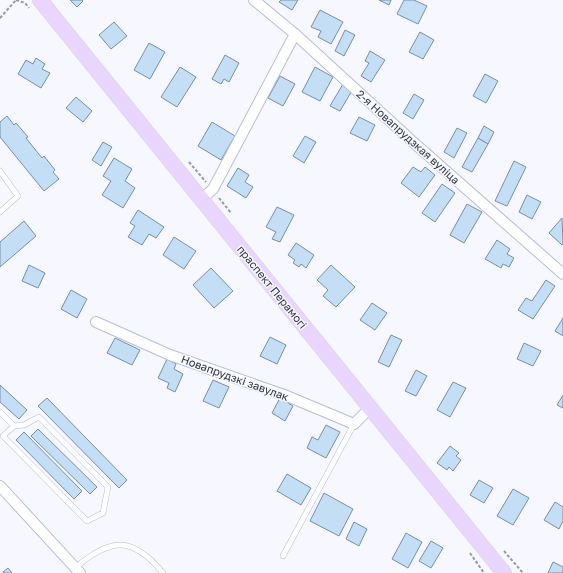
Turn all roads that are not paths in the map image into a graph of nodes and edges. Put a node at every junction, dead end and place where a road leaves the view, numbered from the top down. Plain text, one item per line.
1 (40, 0) edge
2 (254, 0) edge
3 (295, 34) junction
4 (0, 172) edge
5 (201, 200) junction
6 (0, 212) edge
7 (563, 274) edge
8 (96, 322) dead end
9 (370, 408) junction
10 (0, 412) edge
11 (354, 424) junction
12 (14, 426) junction
13 (0, 486) edge
14 (283, 556) dead end
15 (75, 571) edge
16 (163, 573) edge
17 (504, 573) edge

1 - 5 main road, праспект Перамогі
2 - 3 street, 2-я Новапрудзкая вуліца
3 - 5 street
3 - 7 street, 2-я Новапрудзкая вуліца
4 - 6 lane
5 - 9 main road, праспект Перамогі
8 - 11 street, Новапрудзкі завулак
9 - 11 street
9 - 17 main road, праспект Перамогі
10 - 12 lane
11 - 14 lane
12 - 12 lane
13 - 15 street
15 - 16 lane

